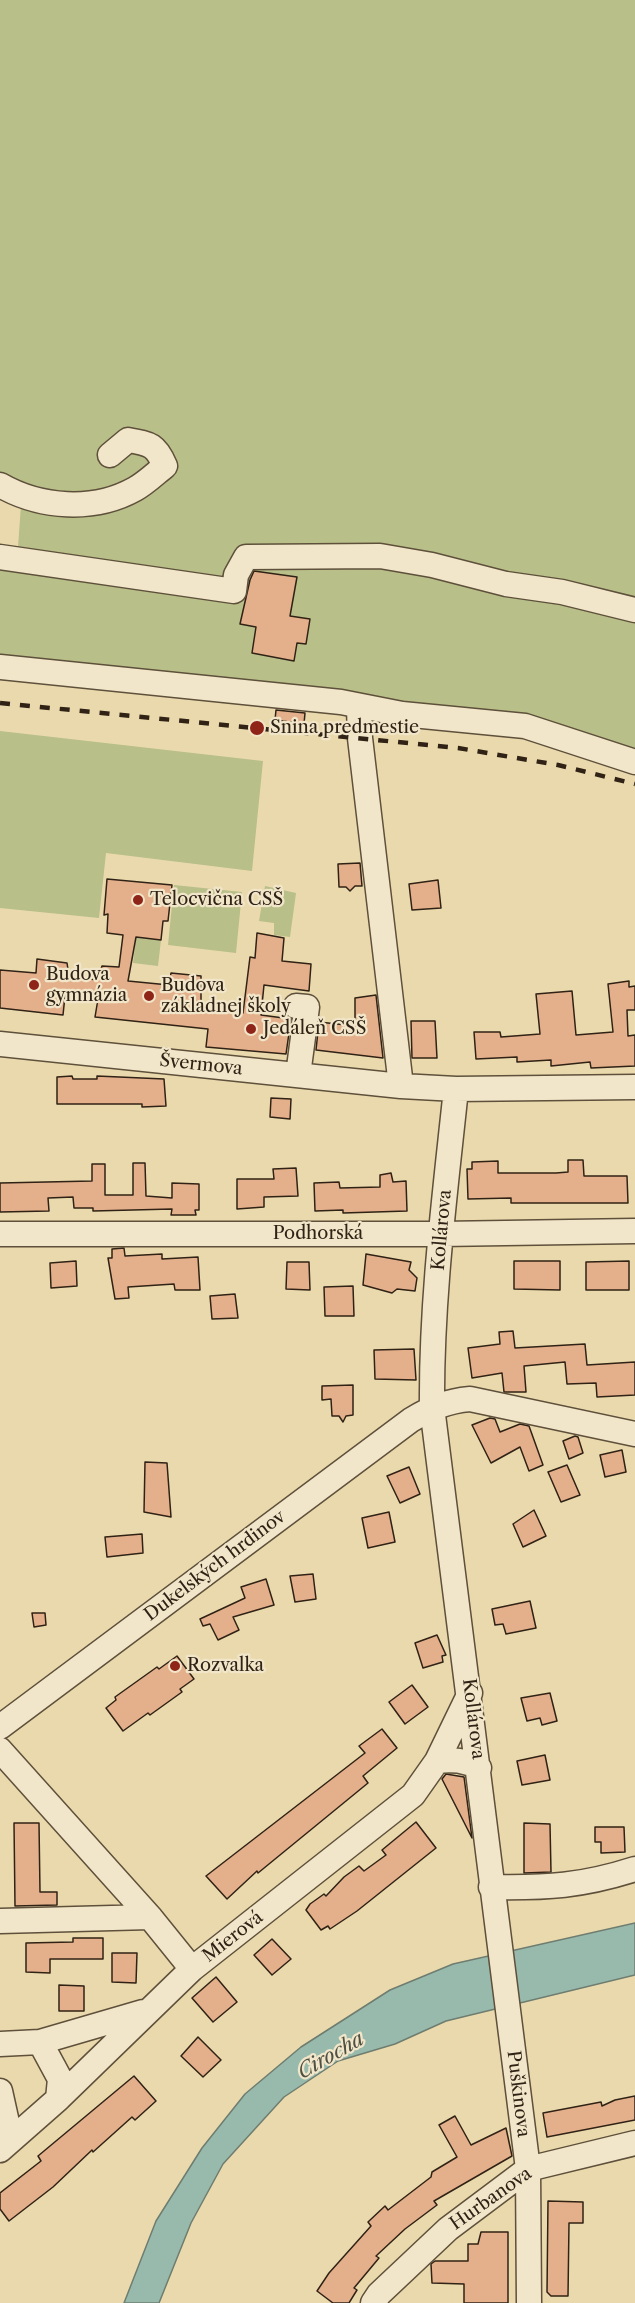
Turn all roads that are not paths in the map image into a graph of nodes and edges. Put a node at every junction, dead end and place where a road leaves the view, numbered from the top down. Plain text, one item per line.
1 (110, 455) dead end
2 (0, 485) edge
3 (0, 557) edge
4 (635, 610) edge
5 (0, 667) edge
6 (359, 708) junction
7 (635, 762) edge
8 (296, 1006) dead end
9 (0, 1044) edge
10 (298, 1075) junction
11 (401, 1086) junction
12 (635, 1087) edge
13 (456, 1089) junction
14 (635, 1231) edge
15 (0, 1234) edge
16 (441, 1234) junction
17 (432, 1407) junction
18 (635, 1434) edge
19 (470, 1692) junction
20 (0, 1727) edge
21 (0, 1750) edge
22 (437, 1761) junction
23 (479, 1768) junction
24 (635, 1869) edge
25 (492, 1894) junction
26 (150, 1917) junction
27 (0, 1921) edge
28 (192, 1969) junction
29 (148, 2011) junction
30 (39, 2042) junction
31 (0, 2044) edge
32 (0, 2091) edge
33 (58, 2099) junction
34 (635, 2143) edge
35 (3, 2148) edge
36 (528, 2169) junction
37 (373, 2303) edge
38 (529, 2303) edge

1 - 2 street
3 - 4 street
5 - 6 street
6 - 7 street
6 - 11 street
8 - 10 street
9 - 10 street, Švermova
10 - 11 street, Švermova
11 - 13 street, Švermova
12 - 13 street, Švermova
13 - 16 street, Kollárova
14 - 16 street, Podhorská
15 - 16 street, Podhorská
16 - 17 street, Kollárova
17 - 18 street
17 - 19 street, Kollárova
17 - 20 street, Dukelských hrdinov
19 - 22 street, Mierová
19 - 23 street, Kollárova
21 - 26 street
22 - 23 street
22 - 28 street, Mierová
23 - 25 street, Kollárova
24 - 25 street
25 - 36 street, Puškinova
26 - 27 street
26 - 28 street
28 - 29 street, Mierová
29 - 30 street
29 - 33 street, Mierová
30 - 31 street
30 - 33 street
32 - 35 street
33 - 35 street, Mierová
34 - 36 street, Hurbanova
36 - 37 street, Hurbanova
36 - 38 street, Puškinova

